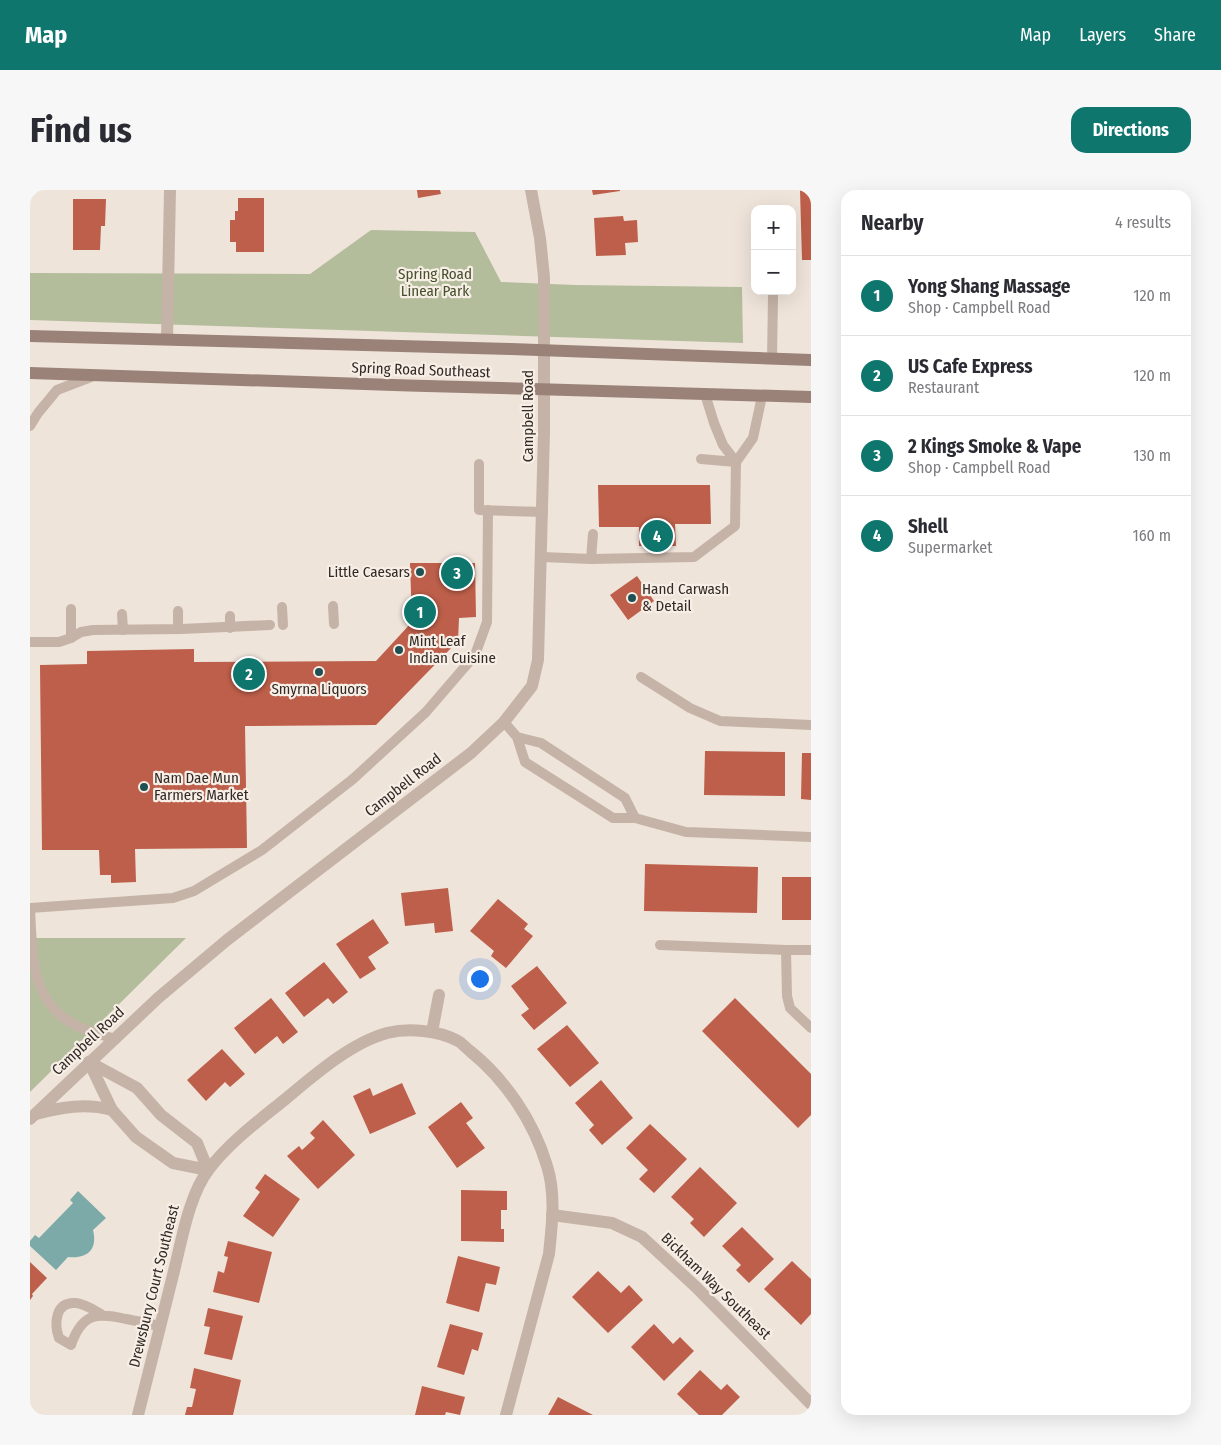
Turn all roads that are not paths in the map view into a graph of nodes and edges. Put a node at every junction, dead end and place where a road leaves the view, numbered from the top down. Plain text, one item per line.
1 (170, 190) edge
2 (531, 190) edge
3 (773, 296) dead end
4 (30, 336) edge
5 (168, 340) junction
6 (544, 350) junction
7 (772, 358) junction
8 (811, 360) edge
9 (30, 373) edge
10 (95, 376) junction
11 (545, 390) junction
12 (705, 394) junction
13 (762, 396) junction
14 (811, 397) edge
15 (30, 426) edge
16 (701, 460) dead end
17 (736, 462) junction
18 (479, 464) dead end
19 (488, 510) junction
20 (543, 512) junction
21 (593, 534) dead end
22 (542, 557) junction
23 (591, 559) junction
24 (333, 606) dead end
25 (282, 607) dead end
26 (71, 609) dead end
27 (178, 612) dead end
28 (122, 614) dead end
29 (230, 616) dead end
30 (334, 624) dead end
31 (270, 625) dead end
32 (283, 625) dead end
33 (230, 628) junction
34 (123, 630) junction
35 (178, 630) junction
36 (71, 638) junction
37 (30, 642) edge
38 (641, 677) dead end
39 (504, 722) junction
40 (811, 725) edge
41 (517, 737) junction
42 (634, 818) junction
43 (811, 837) edge
44 (30, 908) edge
45 (660, 945) dead end
46 (786, 950) junction
47 (811, 950) edge
48 (439, 995) dead end
49 (811, 1028) edge
50 (432, 1032) junction
51 (115, 1038) junction
52 (90, 1062) junction
53 (112, 1110) junction
54 (32, 1117) edge
55 (208, 1170) junction
56 (552, 1215) junction
57 (101, 1314) junction
58 (160, 1326) junction
59 (811, 1404) edge
60 (138, 1415) edge
61 (506, 1415) edge

1 - 5 street
2 - 6 street, Campbell Road
3 - 7 lane
4 - 5 main road, Spring Road Southeast
5 - 6 main road, Spring Road Southeast
6 - 7 main road, Spring Road Southeast
6 - 11 street, Campbell Road
7 - 8 main road, Spring Road Southeast
9 - 10 main road, Spring Road Southeast
10 - 11 main road, Spring Road Southeast
10 - 15 lane
11 - 12 main road, Spring Road Southeast
11 - 20 street, Campbell Road
12 - 13 main road, Spring Road Southeast
12 - 17 lane
13 - 14 main road, Spring Road Southeast
13 - 17 lane
16 - 17 lane
17 - 23 lane
18 - 19 lane
19 - 20 lane
19 - 44 lane
20 - 22 street, Campbell Road
21 - 23 lane
22 - 23 lane
22 - 39 street, Campbell Road
24 - 30 lane
25 - 32 lane
26 - 36 lane
27 - 35 lane
28 - 34 lane
29 - 33 lane
31 - 33 lane
33 - 35 lane
34 - 35 lane
34 - 36 lane
36 - 37 lane
38 - 40 lane
39 - 41 lane
39 - 51 street, Campbell Road
41 - 42 lane
41 - 42 lane
42 - 43 lane
44 - 51 lane
45 - 46 lane
46 - 47 lane
46 - 49 lane
48 - 50 street
50 - 55 street, Drewsbury Court Southeast
50 - 56 street, Drewsbury Court Southeast
51 - 52 street, Campbell Road
52 - 53 street
52 - 54 street, Campbell Road
52 - 55 street
53 - 54 street
53 - 55 street
55 - 58 street, Drewsbury Court Southeast
56 - 59 street, Bickham Way Southeast
56 - 61 street, Drewsbury Court Southeast
57 - 57 lane
57 - 58 lane
58 - 60 street, Drewsbury Court Southeast

